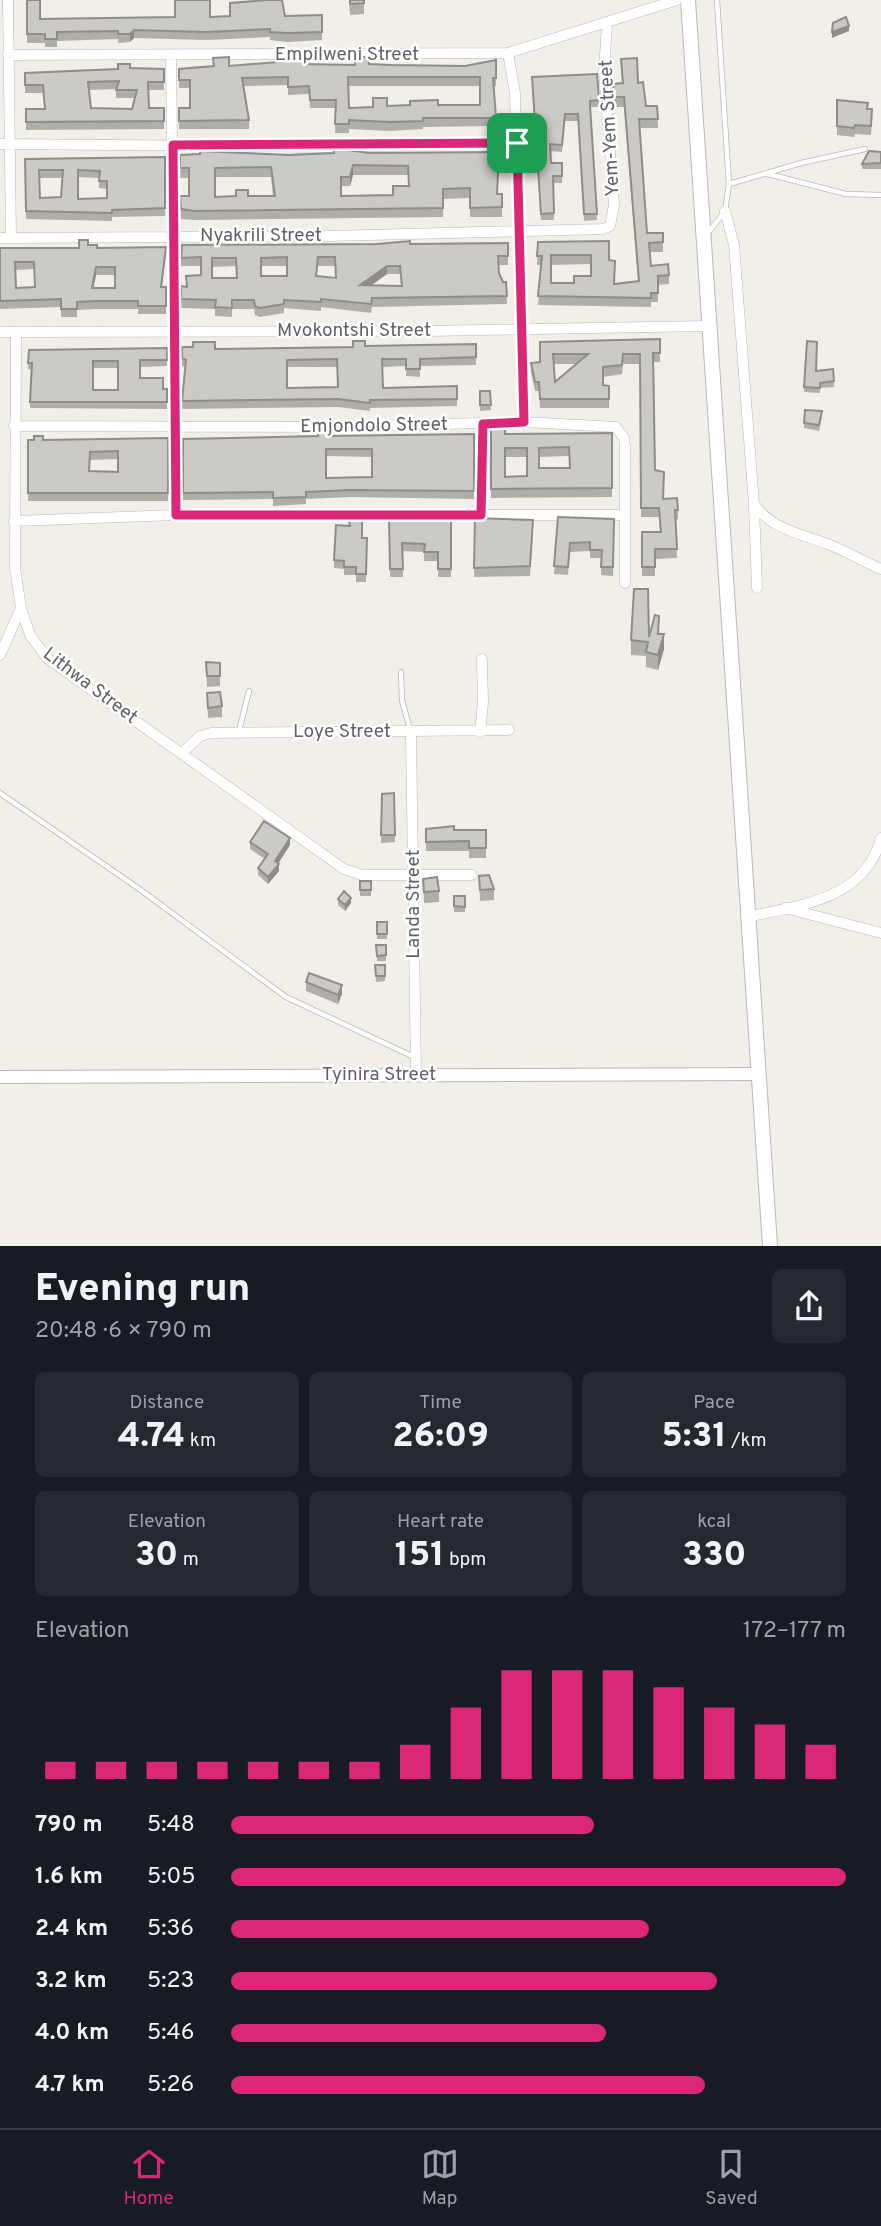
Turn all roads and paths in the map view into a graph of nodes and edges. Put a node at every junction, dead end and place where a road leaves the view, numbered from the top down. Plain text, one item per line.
1 (8, 0) edge
2 (677, 0) edge
3 (688, 0) edge
4 (717, 0) edge
5 (607, 24) junction
6 (508, 53) junction
7 (8, 55) junction
8 (171, 55) junction
9 (517, 143) junction
10 (5, 144) edge
11 (173, 145) junction
12 (864, 149) dead end
13 (767, 173) junction
14 (729, 184) junction
15 (881, 195) edge
16 (725, 211) junction
17 (521, 233) junction
18 (175, 236) junction
19 (6, 238) edge
20 (703, 240) junction
21 (708, 326) junction
22 (522, 330) junction
23 (0, 332) edge
24 (16, 332) junction
25 (173, 332) junction
26 (524, 422) junction
27 (483, 424) junction
28 (15, 426) junction
29 (175, 428) junction
30 (754, 504) junction
31 (176, 515) junction
32 (481, 515) junction
33 (625, 515) junction
34 (14, 521) junction
35 (881, 569) edge
36 (625, 583) dead end
37 (757, 589) dead end
38 (21, 608) junction
39 (0, 655) edge
40 (482, 659) dead end
41 (401, 672) dead end
42 (249, 691) dead end
43 (509, 730) dead end
44 (239, 732) junction
45 (480, 732) junction
46 (411, 733) junction
47 (182, 753) junction
48 (0, 793) edge
49 (881, 838) edge
50 (472, 874) dead end
51 (414, 875) junction
52 (784, 908) junction
53 (747, 917) junction
54 (881, 933) edge
55 (416, 1058) junction
56 (758, 1074) junction
57 (416, 1075) junction
58 (0, 1077) edge
59 (770, 1246) edge

1 - 7 street
2 - 5 street, Empilweni Street
3 - 20 main road
4 - 14 lane
5 - 6 street, Empilweni Street
5 - 17 street, Yem-Yem Street
6 - 8 street, Empilweni Street
6 - 9 street
7 - 8 street, Empilweni Street
7 - 10 street
8 - 11 street
9 - 11 street
9 - 17 street
10 - 11 street
10 - 19 street
11 - 18 street
12 - 13 lane
13 - 14 lane
13 - 15 lane
14 - 16 lane
16 - 20 lane
16 - 30 street
17 - 18 street, Nyakrili Street
17 - 22 street
18 - 19 street, Nyakrili Street
18 - 25 street
20 - 21 main road
21 - 22 street, Mvokontshi Street
21 - 53 main road
22 - 25 street, Mvokontshi Street
22 - 26 street
23 - 24 street, Mvokontshi Street
24 - 25 street, Mvokontshi Street
24 - 28 street, Lithwa Street
25 - 29 street
26 - 27 street, Emjondolo Street
26 - 33 street, Emjondolo Street
27 - 29 street, Emjondolo Street
27 - 32 street
28 - 29 street, Emjondolo Street
28 - 34 street, Lithwa Street
29 - 31 street
30 - 35 street
30 - 37 street
31 - 32 street
31 - 34 street
32 - 33 street
33 - 36 street, Emjondolo Street
34 - 38 street, Lithwa Street
38 - 39 street
38 - 47 street, Lithwa Street
40 - 45 street
41 - 46 lane
42 - 44 lane
43 - 45 street, Loye Street
44 - 46 street, Loye Street
44 - 47 street, Loye Street
45 - 46 street, Loye Street
46 - 51 street, Landa Street
47 - 51 street, Lithwa Street
48 - 55 lane
49 - 52 street
50 - 51 street, Lithwa Street
51 - 55 street, Landa Street
52 - 53 street
52 - 54 street
53 - 56 main road
55 - 57 street, Landa Street
56 - 57 street, Tyinira Street
56 - 59 main road
57 - 58 street, Tyinira Street

